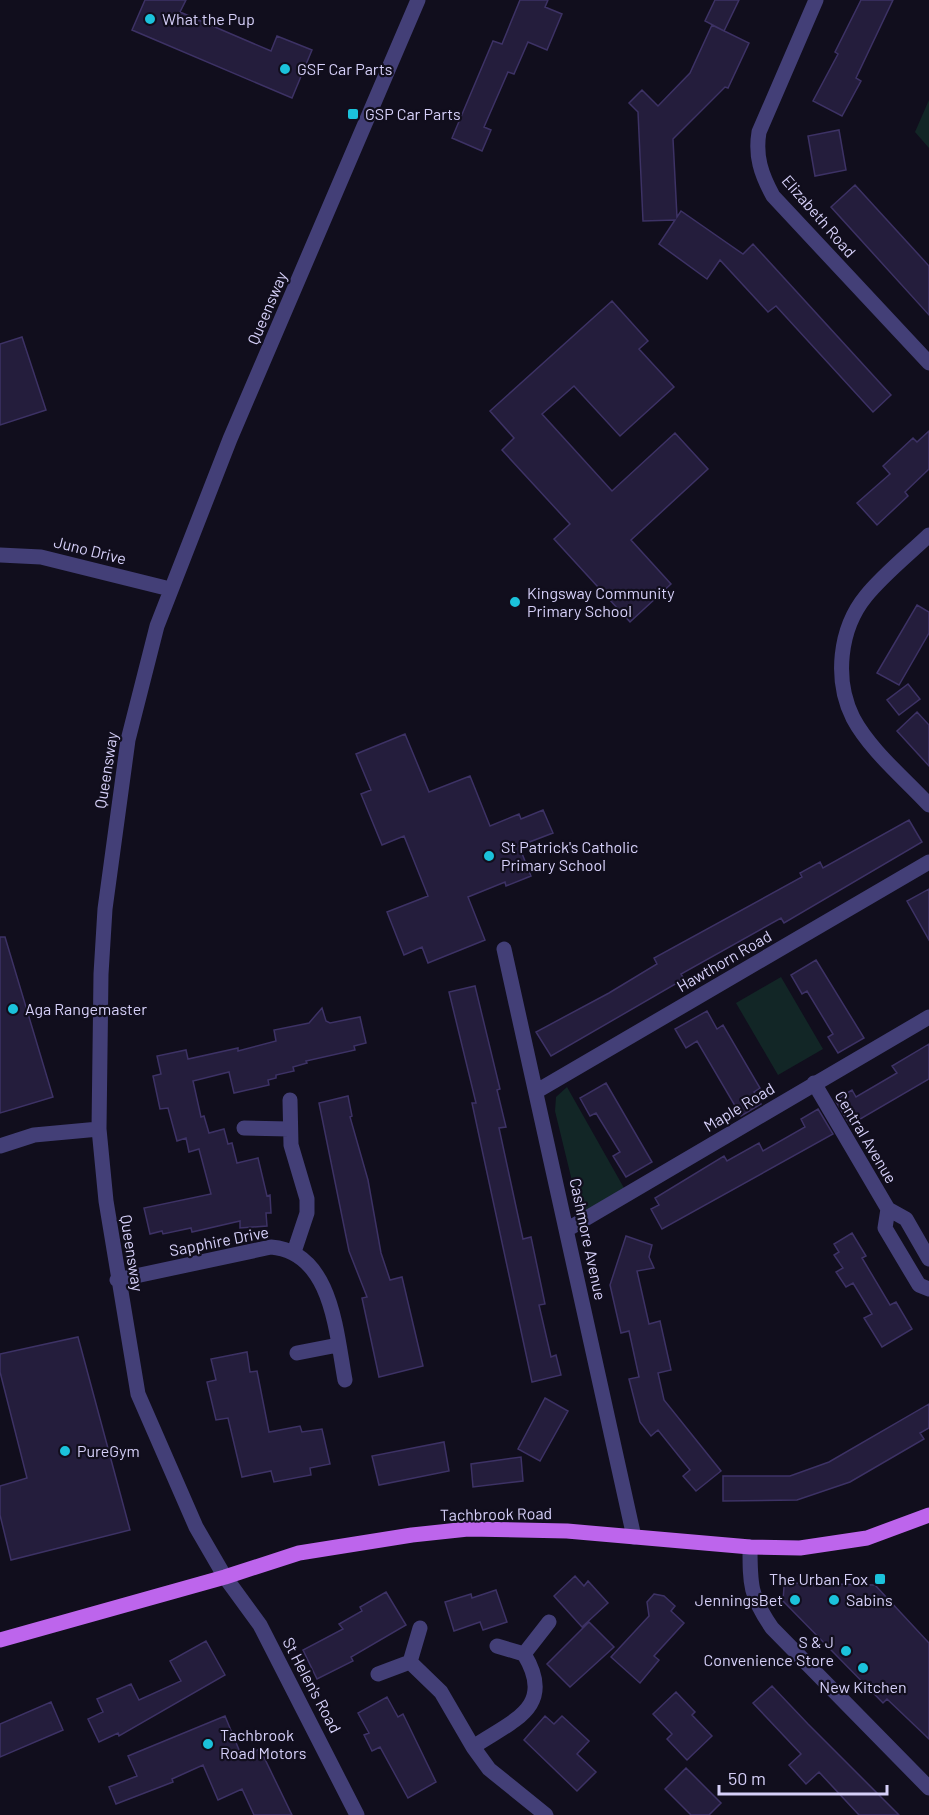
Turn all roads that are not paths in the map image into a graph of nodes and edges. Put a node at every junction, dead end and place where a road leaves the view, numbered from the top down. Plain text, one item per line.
1 (418, 0) edge
2 (816, 0) edge
3 (929, 363) edge
4 (929, 535) edge
5 (0, 555) edge
6 (170, 590) junction
7 (929, 805) edge
8 (929, 862) edge
9 (504, 949) dead end
10 (929, 1017) edge
11 (814, 1083) junction
12 (537, 1091) junction
13 (290, 1100) dead end
14 (244, 1128) dead end
15 (99, 1129) junction
16 (289, 1129) junction
17 (0, 1146) edge
18 (888, 1209) junction
19 (568, 1229) junction
20 (294, 1252) junction
21 (929, 1259) edge
22 (117, 1280) junction
23 (929, 1289) edge
24 (338, 1345) junction
25 (297, 1353) dead end
26 (345, 1380) dead end
27 (929, 1515) edge
28 (634, 1537) junction
29 (750, 1547) junction
30 (225, 1576) junction
31 (549, 1622) dead end
32 (420, 1628) dead end
33 (0, 1640) edge
34 (497, 1647) dead end
35 (524, 1654) junction
36 (410, 1662) junction
37 (378, 1674) dead end
38 (473, 1747) junction
39 (929, 1788) edge
40 (537, 1812) edge
41 (357, 1815) edge

1 - 6 street, Queensway
2 - 3 street, Elizabeth Road
4 - 7 street
5 - 6 street, Juno Drive
6 - 15 street, Queensway
8 - 12 street, Hawthorn Road
9 - 12 street, Cashmore Avenue
10 - 11 street, Maple Road
11 - 18 street, Central Avenue
11 - 19 street, Maple Road
12 - 19 street, Cashmore Avenue
13 - 16 street
14 - 16 street
15 - 17 street
15 - 22 street, Queensway
16 - 20 street
18 - 21 street, Central Avenue
18 - 23 street, Central Avenue
19 - 28 street, Cashmore Avenue
20 - 22 street, Sapphire Drive
20 - 24 street
22 - 30 street, Queensway
24 - 25 street
24 - 26 street
27 - 29 main road, Tachbrook Road
28 - 29 main road, Tachbrook Road
28 - 30 main road, Tachbrook Road
29 - 39 street
30 - 33 main road, Tachbrook Road
30 - 41 street, St Helen's Road
31 - 35 street
32 - 36 street
34 - 35 street
35 - 38 street
36 - 37 street
36 - 38 street
38 - 40 street

